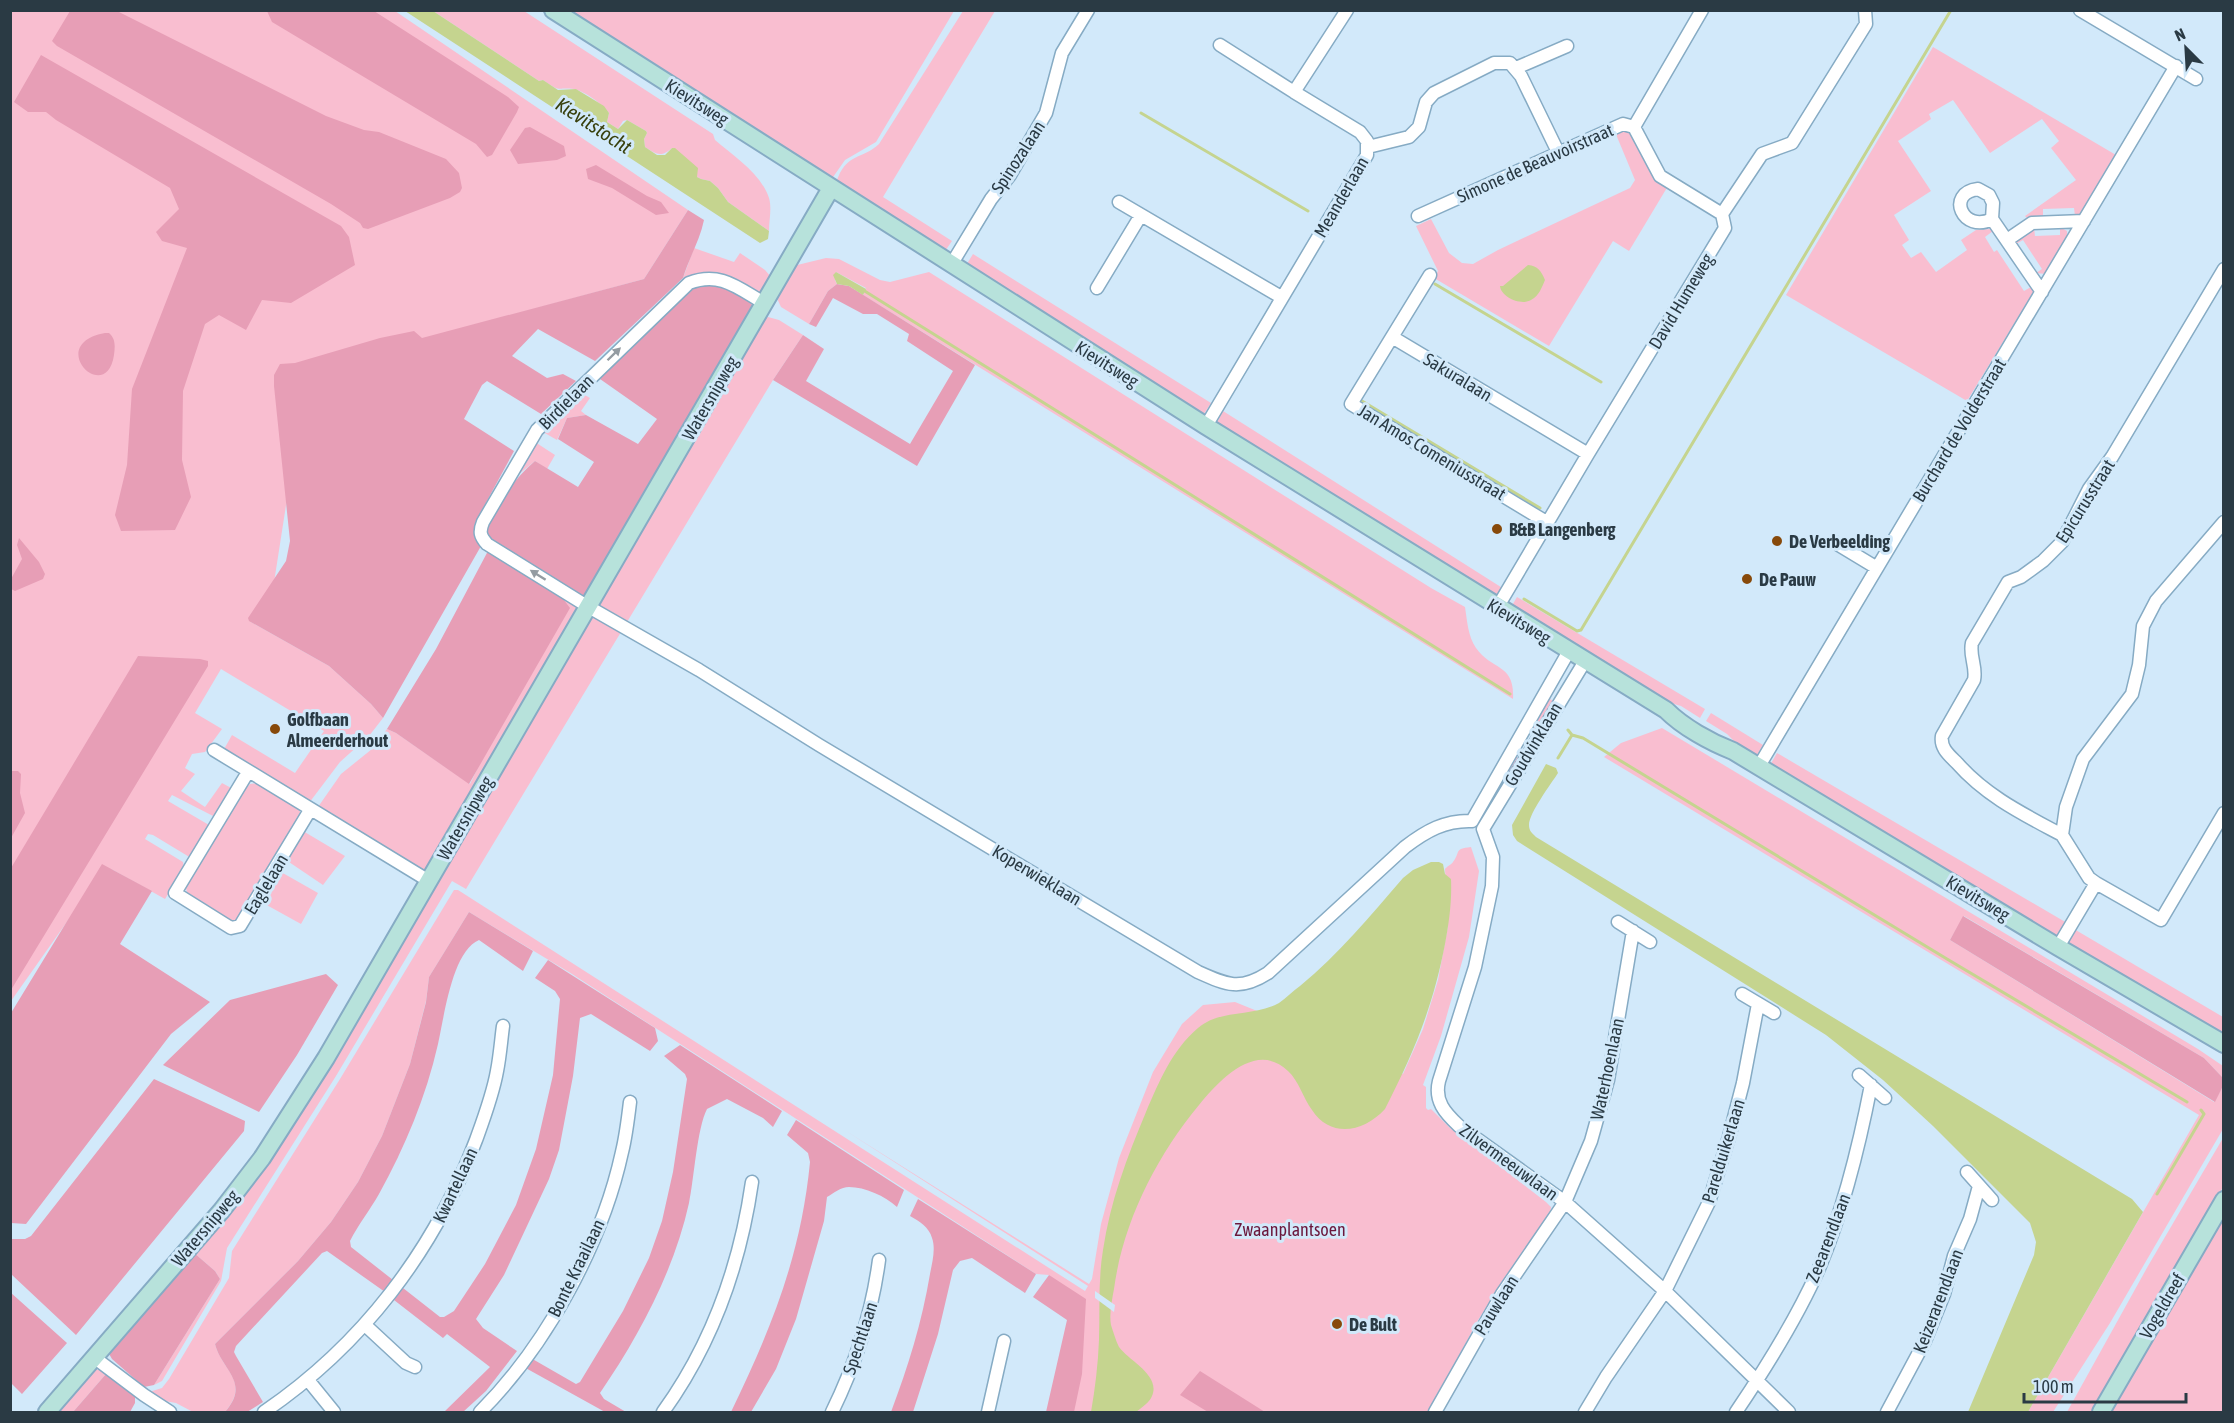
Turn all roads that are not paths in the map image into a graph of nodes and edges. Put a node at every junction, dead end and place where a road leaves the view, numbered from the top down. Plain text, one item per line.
1 (553, 10) edge
2 (1088, 10) edge
3 (1347, 10) edge
4 (1702, 10) edge
5 (1865, 10) edge
6 (2080, 10) edge
7 (1220, 45) dead end
8 (1567, 46) dead end
9 (2176, 66) junction
10 (1516, 68) junction
11 (2196, 79) dead end
12 (1294, 92) junction
13 (1634, 127) junction
14 (1368, 147) junction
15 (1558, 152) junction
16 (831, 188) junction
17 (1119, 202) dead end
18 (1722, 214) junction
19 (1141, 215) junction
20 (1418, 216) dead end
21 (1992, 219) dead end
22 (2084, 220) junction
23 (2007, 240) junction
24 (951, 265) junction
25 (2223, 270) edge
26 (1430, 275) dead end
27 (1097, 288) dead end
28 (2042, 292) junction
29 (1281, 297) junction
30 (764, 303) junction
31 (1392, 337) junction
32 (1206, 426) junction
33 (1588, 454) junction
34 (2223, 522) edge
35 (1548, 523) junction
36 (1834, 542) dead end
37 (1877, 568) junction
38 (587, 606) junction
39 (1497, 608) junction
40 (1569, 651) junction
41 (1585, 661) junction
42 (214, 750) dead end
43 (1759, 766) junction
44 (248, 772) junction
45 (310, 810) junction
46 (2223, 813) edge
47 (1478, 825) junction
48 (2062, 835) junction
49 (429, 881) junction
50 (2096, 883) junction
51 (1618, 922) dead end
52 (1633, 931) junction
53 (1650, 942) dead end
54 (2058, 947) junction
55 (1742, 994) dead end
56 (1758, 1004) junction
57 (1774, 1013) dead end
58 (503, 1026) dead end
59 (2223, 1043) edge
60 (1859, 1075) dead end
61 (1870, 1085) junction
62 (1885, 1098) dead end
63 (630, 1102) dead end
64 (1967, 1172) dead end
65 (752, 1182) dead end
66 (1979, 1186) junction
67 (1992, 1200) dead end
68 (2223, 1200) edge
69 (1565, 1202) junction
70 (879, 1260) dead end
71 (1665, 1291) junction
72 (365, 1325) junction
73 (1004, 1341) dead end
74 (94, 1358) junction
75 (415, 1368) dead end
76 (308, 1380) junction
77 (1758, 1380) junction
78 (47, 1413) edge
79 (170, 1413) edge
80 (264, 1413) edge
81 (334, 1413) edge
82 (480, 1413) edge
83 (663, 1413) edge
84 (832, 1413) edge
85 (988, 1413) edge
86 (1435, 1413) edge
87 (1585, 1413) edge
88 (1736, 1413) edge
89 (1789, 1413) edge
90 (1887, 1413) edge
91 (2101, 1413) edge

1 - 16 street, Kievitsweg
2 - 24 street, Spinozalaan
3 - 12 street
4 - 13 street
5 - 18 street, David Humeweg
6 - 9 street
7 - 12 street, Meanderlaan
8 - 10 street
9 - 11 street
9 - 22 street, Burchard de Volderstraat
10 - 14 street
10 - 15 street
12 - 14 street, Meanderlaan
13 - 15 street, Simone de Beauvoirstraat
13 - 18 street, Simone de Beauvoirstraat
14 - 29 street, Meanderlaan
15 - 20 street, Simone de Beauvoirstraat
16 - 24 street, Kievitsweg
16 - 30 street, Watersnipweg
17 - 19 street
18 - 33 street, David Humeweg
19 - 27 street
19 - 29 street
21 - 23 street
22 - 23 street
22 - 28 street, Burchard de Volderstraat
23 - 28 street
24 - 32 street, Kievitsweg
25 - 48 street, Epicurusstraat
26 - 31 street
28 - 37 street, Burchard de Volderstraat
29 - 32 street, Meanderlaan
30 - 38 street, Watersnipweg
38 -> 30 street, Birdielaan
31 - 33 street, Sakuralaan
31 - 35 street, Jan Amos Comeniusstraat
32 - 39 street, Kievitsweg
33 - 35 street, David Humeweg
34 - 48 street
35 - 39 street, David Humeweg
36 - 37 street
37 - 43 street, Burchard de Volderstraat
38 - 47 street, Koperwieklaan
38 - 49 street, Watersnipweg
39 - 40 street, Kievitsweg
40 - 41 street, Kievitsweg
40 - 47 street, Goudvinklaan
41 - 43 street, Kievitsweg
41 - 47 street, Goudvinklaan
42 - 44 street
43 - 54 street, Kievitsweg
44 - 45 street
44 - 45 street, Eaglelaan
45 - 49 street
46 - 50 street
47 - 69 street, Zilvermeeuwlaan
48 - 50 street
49 - 74 street, Watersnipweg
50 - 54 street
51 - 52 street
52 - 53 street
52 - 69 street, Waterhoenlaan
54 - 59 street, Kievitsweg
55 - 56 street
56 - 57 street
56 - 71 street, Parelduikerlaan
58 - 72 street, Kwartellaan
60 - 61 street
61 - 62 street
61 - 77 street, Zeearendlaan
63 - 82 street, Bonte Kraailaan
64 - 66 street
65 - 83 street
66 - 67 street
66 - 90 street, Keizerarendlaan
68 - 91 street, Vogeldreef
69 - 71 street, Zilvermeeuwlaan
69 - 86 street, Pauwlaan
70 - 84 street, Spechtlaan
71 - 77 street, Zilvermeeuwlaan
71 - 87 street, Parelduikerlaan
72 - 75 street
72 - 76 street, Kwartellaan
73 - 85 street
74 - 78 street, Watersnipweg
74 - 79 street
76 - 80 street, Kwartellaan
76 - 81 street
77 - 88 street, Zeearendlaan
77 - 89 street, Zilvermeeuwlaan

